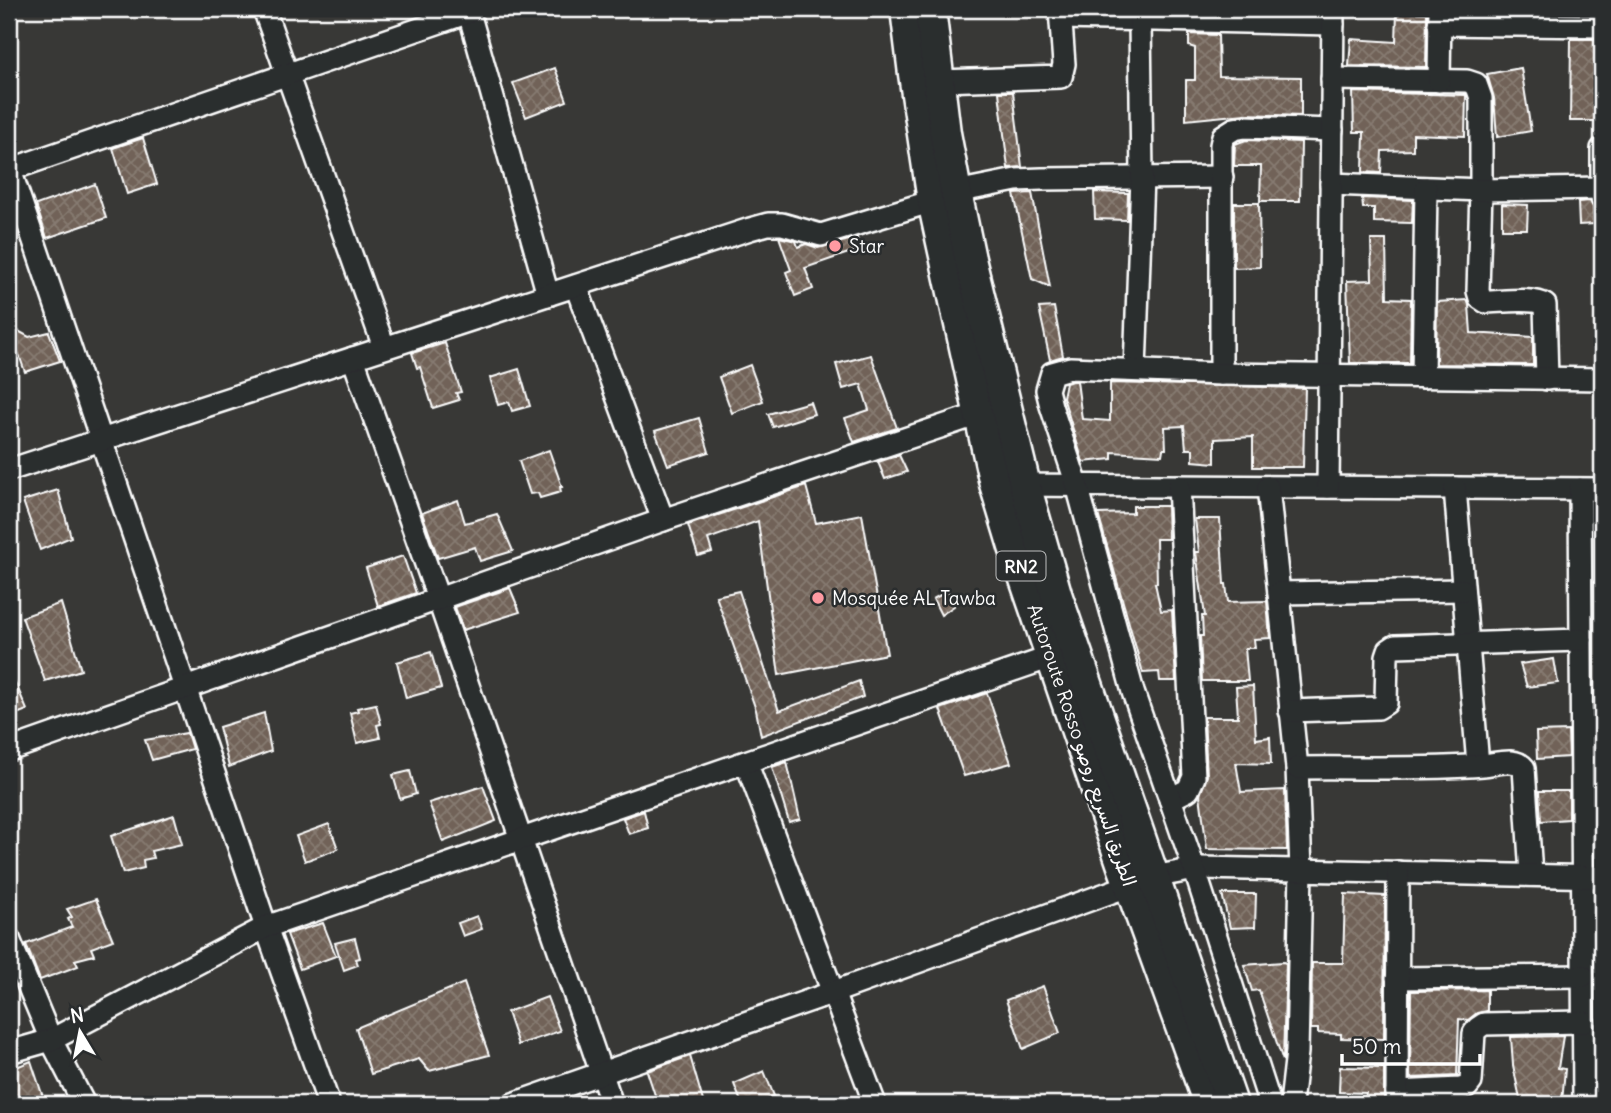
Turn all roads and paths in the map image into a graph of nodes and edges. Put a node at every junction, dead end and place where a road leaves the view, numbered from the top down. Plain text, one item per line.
1 (264, 9) edge
2 (906, 9) edge
3 (930, 9) edge
4 (469, 10) edge
5 (1060, 13) edge
6 (1224, 15) edge
7 (1333, 16) edge
8 (1439, 17) edge
9 (1140, 20) junction
10 (1602, 26) edge
11 (287, 76) junction
12 (1332, 79) junction
13 (939, 81) junction
14 (1438, 81) junction
15 (1332, 130) junction
16 (1602, 149) edge
17 (9, 169) edge
18 (1142, 177) junction
19 (1222, 177) junction
20 (1331, 184) junction
21 (1426, 188) junction
22 (1602, 188) edge
23 (1481, 190) junction
24 (944, 196) junction
25 (1602, 198) edge
26 (576, 286) junction
27 (548, 295) junction
28 (384, 347) junction
29 (353, 358) junction
30 (1135, 370) junction
31 (1221, 374) junction
32 (1329, 376) junction
33 (1423, 377) junction
34 (1547, 379) junction
35 (1602, 379) edge
36 (979, 414) junction
37 (101, 440) junction
38 (9, 470) edge
39 (1010, 485) junction
40 (1077, 485) junction
41 (1179, 486) junction
42 (1268, 486) junction
43 (1328, 487) junction
44 (1455, 488) junction
45 (1580, 489) junction
46 (1602, 489) edge
47 (663, 520) junction
48 (1464, 590) junction
49 (1279, 593) junction
50 (439, 598) junction
51 (1581, 640) junction
52 (1468, 642) junction
53 (1051, 657) junction
54 (185, 689) junction
55 (1290, 710) junction
56 (9, 750) edge
57 (746, 762) junction
58 (1478, 765) junction
59 (1297, 768) junction
60 (1170, 799) junction
61 (521, 839) junction
62 (1194, 868) junction
63 (1301, 870) junction
64 (1398, 872) junction
65 (1531, 875) junction
66 (1592, 877) edge
67 (1141, 881) junction
68 (265, 927) junction
69 (9, 939) edge
70 (1583, 976) junction
71 (1397, 978) junction
72 (834, 992) junction
73 (1584, 1022) junction
74 (51, 1040) junction
75 (9, 1052) edge
76 (601, 1073) junction
77 (1397, 1098) edge
78 (84, 1104) edge
79 (330, 1104) edge
80 (513, 1104) edge
81 (612, 1104) edge
82 (875, 1104) edge
83 (1209, 1104) edge
84 (1232, 1104) edge
85 (1270, 1104) edge
86 (1291, 1104) edge
87 (1584, 1104) edge

1 - 11 street
2 - 24 highway, Autoroute Rosso الطريق السريع روصو / RN2
3 - 13 highway, Autoroute Rosso الطريق السريع روصو / RN2
4 - 11 street
4 - 27 street
5 - 9 street
5 - 13 street
6 - 7 street
6 - 9 street
7 - 12 street
8 - 10 street
8 - 14 street
9 - 18 street
11 - 17 street
11 - 28 street
12 - 14 street
12 - 15 street
13 - 24 highway, Autoroute Rosso الطريق السريع روصو / RN2
14 - 23 street
15 - 19 street
15 - 20 street
16 - 22 street
17 - 37 street
18 - 19 street
18 - 24 street
18 - 30 street
19 - 31 street
20 - 21 street
20 - 32 street
21 - 23 street
21 - 33 street
22 - 23 street
22 - 25 street
23 - 34 street
24 - 26 street
24 - 36 highway, Autoroute Rosso الطريق السريع روصو / RN2
24 - 39 highway, Autoroute Rosso الطريق السريع روصو / RN2
26 - 27 street
26 - 47 street
27 - 28 street
28 - 29 street
29 - 37 street
29 - 50 street
30 - 31 street
30 - 40 street
31 - 32 street
32 - 33 street
32 - 43 street
33 - 34 street
34 - 35 street
36 - 39 highway, Autoroute Rosso الطريق السريع روصو / RN2
36 - 47 street
37 - 38 street
37 - 54 street
39 - 40 street
39 - 53 highway, Autoroute Rosso الطريق السريع روصو / RN2
39 - 67 highway, Autoroute Rosso الطريق السريع روصو / RN2
40 - 41 street
40 - 60 street
41 - 42 street
41 - 60 street
42 - 43 street
42 - 49 street
43 - 44 street
44 - 45 street
44 - 48 street
45 - 46 street
45 - 51 street
47 - 50 street
48 - 49 street
48 - 52 street
49 - 55 street
50 - 54 street
50 - 61 street
51 - 52 street
51 - 66 street
52 - 55 street
52 - 58 street
53 - 57 street
53 - 67 highway, Autoroute Rosso الطريق السريع روصو / RN2
54 - 56 street
54 - 68 street
55 - 59 street
57 - 61 street
57 - 72 street
58 - 59 street
58 - 65 street
59 - 63 street
60 - 62 street
61 - 68 street
61 - 76 street
62 - 63 street
62 - 67 street
62 - 85 street
63 - 64 street
63 - 86 street
64 - 65 street
64 - 71 street
65 - 66 street
66 - 70 street
67 - 72 street
67 - 83 highway, Autoroute Rosso الطريق السريع روصو / RN2
67 - 84 highway, Autoroute Rosso الطريق السريع روصو / RN2
68 - 74 street
68 - 79 street
69 - 74 street
70 - 71 street
70 - 73 street
71 - 77 street
72 - 76 street
72 - 82 street
73 - 77 street
73 - 87 street
74 - 75 street
74 - 78 street
76 - 80 street
76 - 81 street

